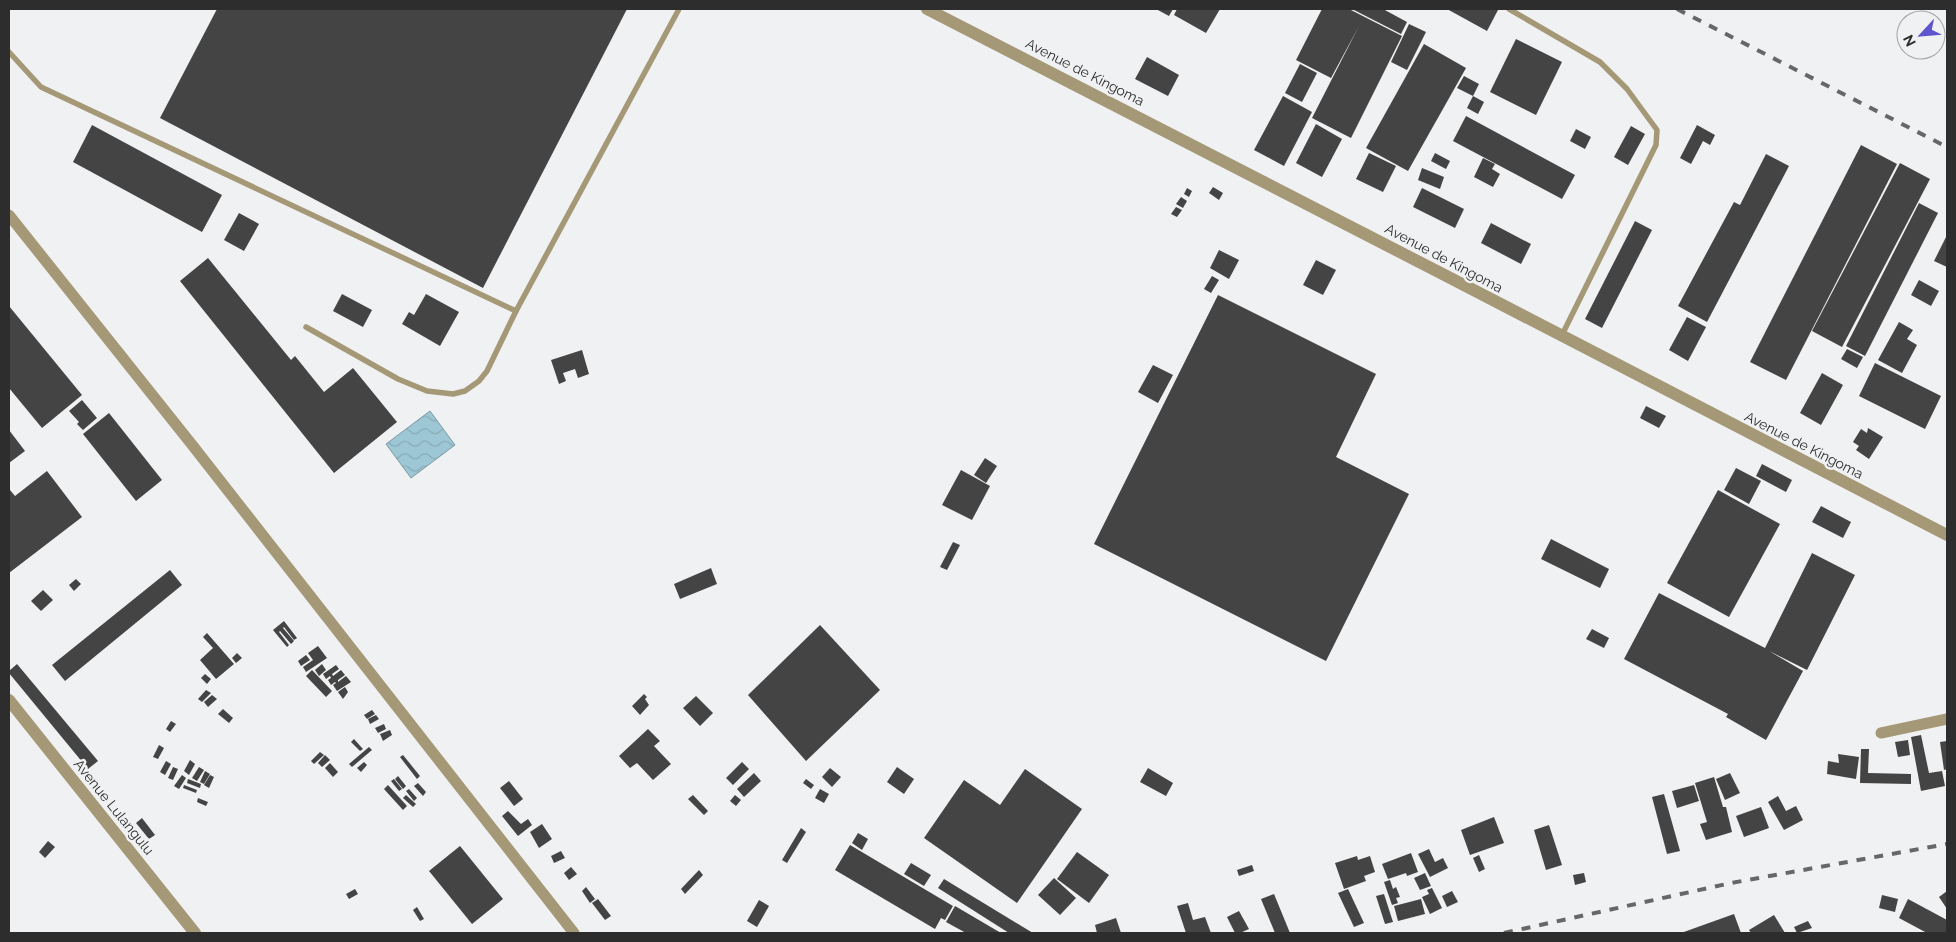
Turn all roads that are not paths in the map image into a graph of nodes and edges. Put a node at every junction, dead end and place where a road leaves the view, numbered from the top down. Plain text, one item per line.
1 (679, 9) edge
2 (927, 9) edge
3 (1509, 9) edge
4 (9, 52) edge
5 (9, 214) edge
6 (516, 311) junction
7 (306, 327) dead end
8 (1561, 337) junction
9 (1947, 535) edge
10 (9, 700) edge
11 (1947, 719) edge
12 (1881, 733) dead end
13 (196, 933) edge
14 (574, 933) edge

1 - 6 lane
2 - 8 street, Avenue de Kingoma
3 - 8 lane
4 - 6 lane
5 - 14 street
6 - 7 lane
8 - 9 street, Avenue de Kingoma
10 - 13 street, Avenue Lulangulu
11 - 12 street

